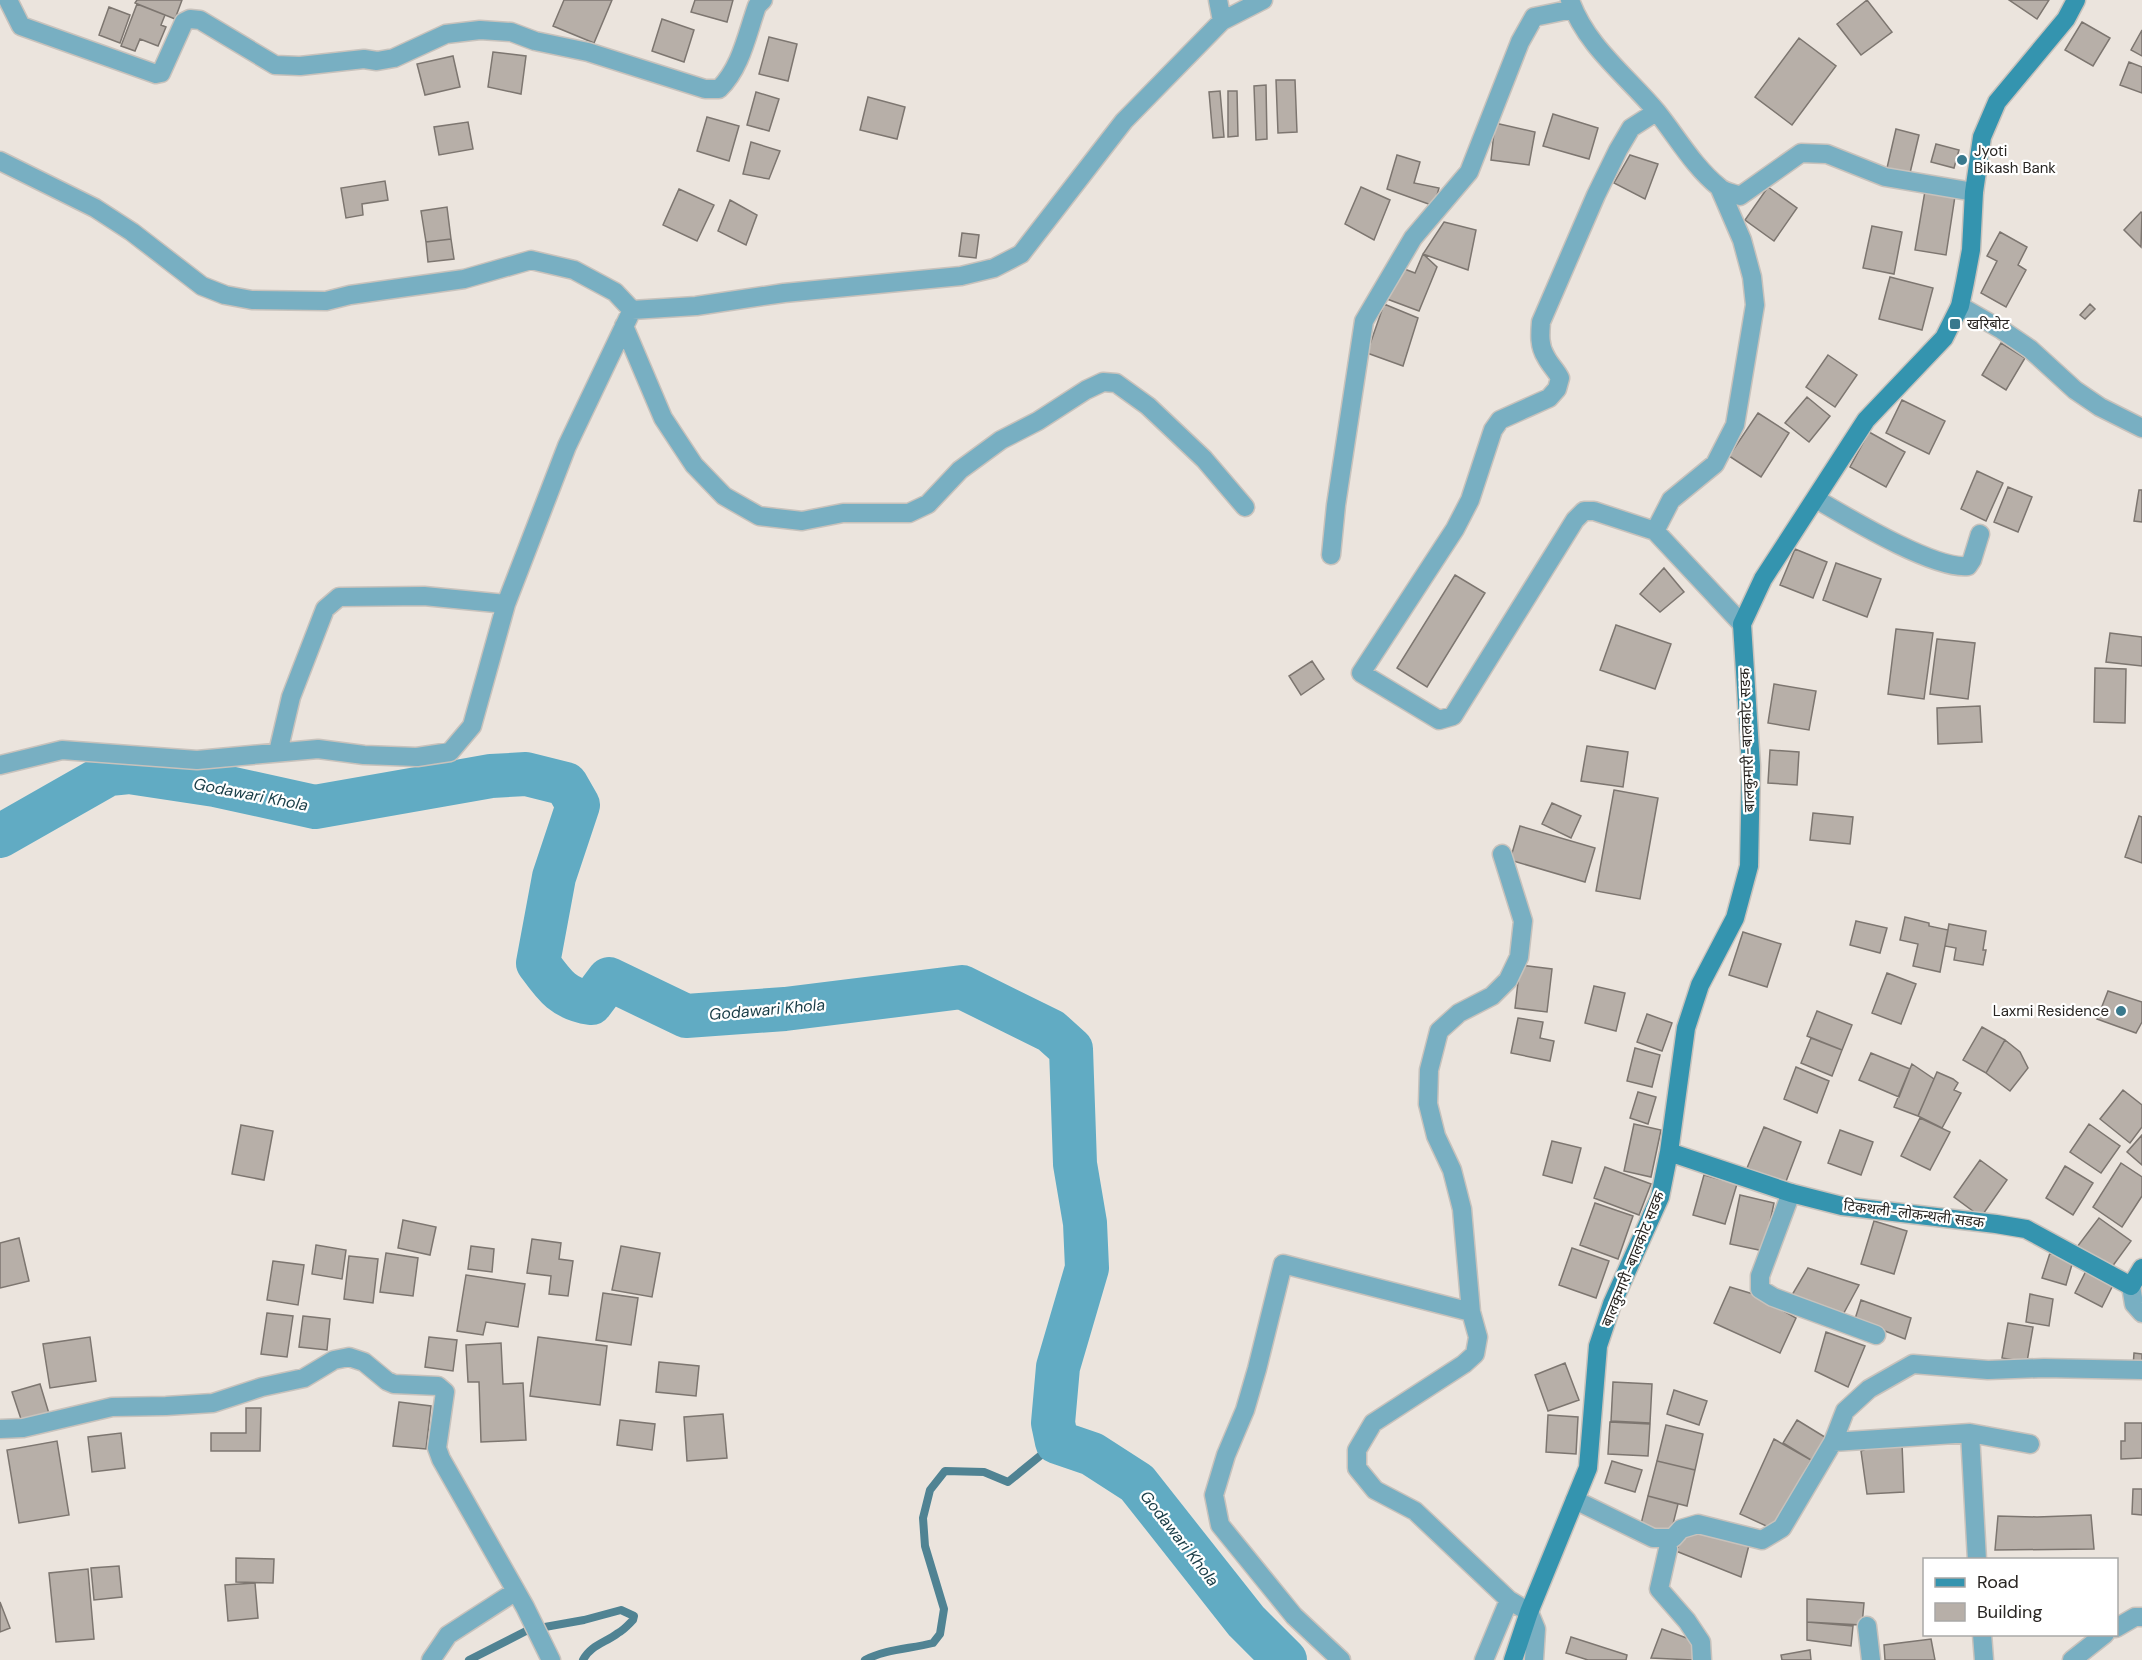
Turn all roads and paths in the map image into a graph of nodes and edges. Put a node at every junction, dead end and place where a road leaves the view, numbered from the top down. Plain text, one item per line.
1 (8, 0) edge
2 (763, 0) edge
3 (1218, 0) edge
4 (1263, 0) edge
5 (2076, 0) edge
6 (1571, 5) edge
7 (1222, 21) junction
8 (1656, 112) junction
9 (0, 161) edge
10 (1720, 189) junction
11 (1974, 192) junction
12 (1960, 306) junction
13 (628, 318) junction
14 (2142, 428) edge
15 (1816, 498) junction
16 (1245, 507) dead end
17 (1654, 531) junction
18 (1980, 534) dead end
19 (1331, 555) dead end
20 (506, 604) junction
21 (1742, 624) junction
22 (278, 752) junction
23 (0, 765) edge
24 (1502, 854) dead end
25 (1669, 1152) junction
26 (1791, 1193) junction
27 (2142, 1268) edge
28 (2131, 1286) junction
29 (1471, 1312) junction
30 (2142, 1313) edge
31 (1876, 1335) dead end
32 (2142, 1370) edge
33 (0, 1429) edge
34 (1970, 1433) junction
35 (1833, 1442) junction
36 (2030, 1444) dead end
37 (1575, 1500) junction
38 (1668, 1549) dead end
39 (1977, 1558) edge
40 (520, 1599) junction
41 (1509, 1600) junction
42 (1529, 1612) junction
43 (2142, 1617) edge
44 (1868, 1626) dead end
45 (2118, 1627) edge
46 (1982, 1636) edge
47 (2104, 1636) edge
48 (547, 1652) edge
49 (1516, 1654) edge
50 (431, 1660) edge
51 (1341, 1660) edge
52 (1484, 1660) edge
53 (1534, 1660) edge
54 (1701, 1660) edge
55 (1871, 1660) edge
56 (1984, 1660) edge
57 (2072, 1660) edge

1 - 2 street
3 - 7 street
4 - 7 street
5 - 11 street, बालकुमारी-बालकोट सडक
6 - 8 street
6 - 19 street
7 - 13 street
8 - 10 street
8 - 17 street
9 - 13 street
10 - 11 street
10 - 17 street
11 - 12 street, बालकुमारी-बालकोट सडक
12 - 14 street
12 - 15 street, बालकुमारी-बालकोट सडक
13 - 16 street
13 - 20 street
15 - 18 street
15 - 21 street, बालकुमारी-बालकोट सडक
17 - 21 street
20 - 22 street
20 - 22 street
21 - 25 street, बालकुमारी-बालकोट सडक
22 - 23 street
24 - 29 street
25 - 26 street, टिकथली-लोकन्थली सडक
25 - 37 street, बालकुमारी-बालकोट सडक
26 - 28 street, टिकथली-लोकन्थली सडक
26 - 31 street
27 - 28 street
28 - 30 street
29 - 41 street
29 - 51 street
32 - 35 street
33 - 40 street
34 - 35 street
34 - 36 street
34 - 39 street
35 - 37 street
37 - 42 street, बालकुमारी-बालकोट सडक
38 - 54 street
40 - 48 street
40 - 50 street
41 - 42 street
41 - 52 street
42 - 49 street, बालकुमारी-बालकोट सडक
42 - 53 street
43 - 45 street
44 - 55 street
46 - 56 street
47 - 57 street

